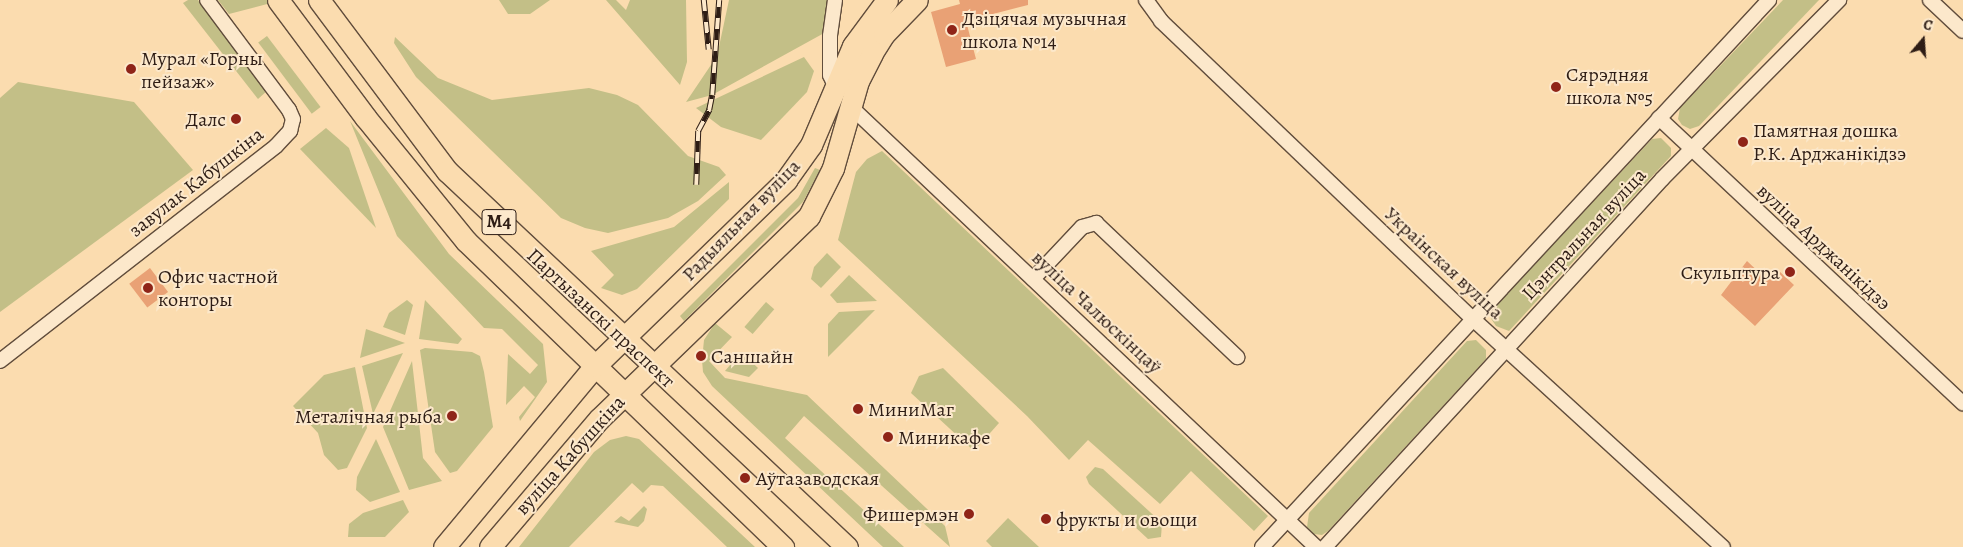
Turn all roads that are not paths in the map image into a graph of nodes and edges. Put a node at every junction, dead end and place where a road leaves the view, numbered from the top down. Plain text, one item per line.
1 (207, 0) edge
2 (278, 0) edge
3 (319, 0) edge
4 (835, 0) edge
5 (887, 0) edge
6 (917, 0) edge
7 (1146, 0) edge
8 (1769, 0) edge
9 (1839, 0) edge
10 (1930, 0) edge
11 (1963, 31) edge
12 (836, 89) junction
13 (851, 106) junction
14 (1659, 118) junction
15 (1693, 152) junction
16 (1033, 279) junction
17 (1474, 320) junction
18 (623, 338) junction
19 (1507, 349) junction
20 (1237, 357) dead end
21 (0, 361) edge
22 (595, 366) junction
23 (653, 366) junction
24 (624, 394) junction
25 (1963, 403) edge
26 (1288, 520) junction
27 (444, 547) edge
28 (490, 547) edge
29 (783, 547) edge
30 (847, 547) edge
31 (1262, 547) edge
32 (1316, 547) edge
33 (1325, 547) edge
34 (1723, 547) edge

1 - 21 street, завулак Кабушкіна
2 - 22 main road, Партызанскі праспект / М4
3 - 18 main road, Партызанскі праспект / М4
4 - 12 street
5 - 12 main road, Радыяльная вуліца
6 - 13 main road, Радыяльная вуліца
7 - 17 street, Украінская вуліца
8 - 14 street, Цэнтральная вуліца
9 - 15 street, Цэнтральная вуліца
10 - 11 street
12 - 18 main road, Радыяльная вуліца
13 - 16 street, вуліца Чалюскінцаў
13 - 23 main road, Радыяльная вуліца
14 - 15 street, вуліца Арджанікідзэ
14 - 17 street, Цэнтральная вуліца
15 - 19 street, Цэнтральная вуліца
15 - 25 street, вуліца Арджанікідзэ
16 - 20 street
16 - 26 street, вуліца Чалюскінцаў
17 - 19 street, Украінская вуліца
17 - 26 street, Цэнтральная вуліца
18 - 22 main road, Радыяльная вуліца
18 - 23 main road, Партызанскі праспект / М4
19 - 33 street, Цэнтральная вуліца
19 - 34 street, Украінская вуліца
22 - 24 main road, Партызанскі праспект / М4
22 - 27 main road, вуліца Кабушкіна
23 - 24 main road, вуліца Кабушкіна
23 - 30 main road, Партызанскі праспект / М4
24 - 28 main road, вуліца Кабушкіна
24 - 29 main road, Партызанскі праспект / М4
26 - 31 street, Цэнтральная вуліца
26 - 32 street, вуліца Чалюскінцаў

